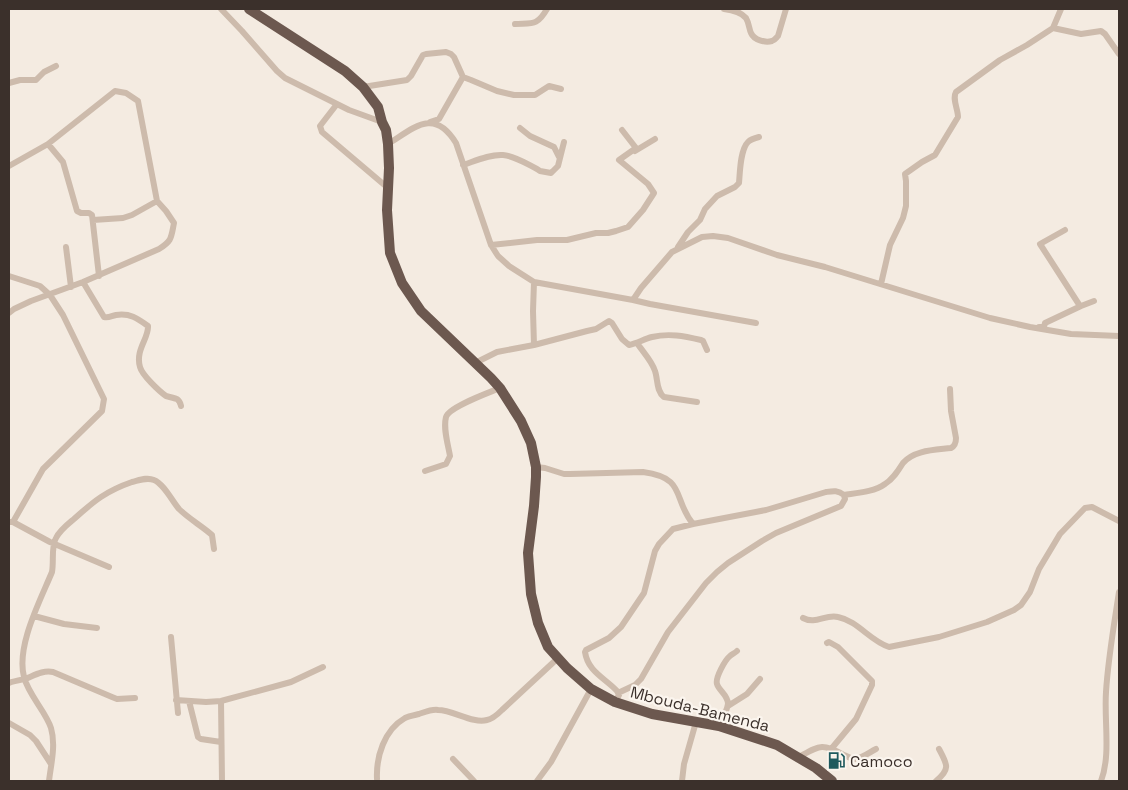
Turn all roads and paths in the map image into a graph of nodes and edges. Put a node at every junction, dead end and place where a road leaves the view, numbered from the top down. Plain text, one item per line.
1 (221, 9) edge
2 (249, 9) edge
3 (547, 9) edge
4 (724, 9) edge
5 (786, 9) edge
6 (1061, 9) edge
7 (515, 24) dead end
8 (1053, 28) junction
9 (1119, 54) edge
10 (56, 66) dead end
11 (463, 77) junction
12 (9, 83) edge
13 (363, 87) junction
14 (561, 88) dead end
15 (337, 104) junction
16 (382, 122) junction
17 (430, 122) junction
18 (520, 128) dead end
19 (622, 130) dead end
20 (759, 137) dead end
21 (655, 139) dead end
22 (564, 142) dead end
23 (48, 144) junction
24 (388, 144) junction
25 (560, 159) junction
26 (619, 160) junction
27 (463, 165) junction
28 (9, 166) edge
29 (388, 188) junction
30 (157, 201) junction
31 (93, 220) junction
32 (1064, 230) dead end
33 (492, 245) junction
34 (66, 246) dead end
35 (677, 248) junction
36 (9, 276) edge
37 (99, 276) junction
38 (83, 282) junction
39 (534, 282) junction
40 (881, 284) junction
41 (71, 287) junction
42 (50, 295) junction
43 (633, 300) junction
44 (1094, 301) dead end
45 (1080, 306) junction
46 (9, 314) edge
47 (756, 324) dead end
48 (1030, 327) junction
49 (1119, 336) edge
50 (637, 343) junction
51 (534, 345) junction
52 (707, 350) dead end
53 (475, 363) junction
54 (500, 388) junction
55 (950, 389) dead end
56 (697, 402) dead end
57 (181, 406) dead end
58 (536, 467) junction
59 (425, 471) dead end
60 (844, 495) junction
61 (1119, 521) edge
62 (11, 522) edge
63 (693, 524) junction
64 (53, 543) junction
65 (214, 549) dead end
66 (108, 567) dead end
67 (1119, 592) edge
68 (34, 616) junction
69 (803, 618) dead end
70 (97, 628) dead end
71 (171, 638) dead end
72 (826, 643) dead end
73 (737, 651) dead end
74 (558, 658) junction
75 (323, 667) dead end
76 (24, 679) junction
77 (760, 679) dead end
78 (9, 682) edge
79 (591, 689) junction
80 (617, 697) junction
81 (135, 698) dead end
82 (176, 700) junction
83 (190, 701) junction
84 (221, 701) junction
85 (728, 706) junction
86 (178, 713) dead end
87 (9, 722) edge
88 (696, 722) junction
89 (719, 726) junction
90 (221, 742) junction
91 (832, 748) junction
92 (876, 749) dead end
93 (939, 749) dead end
94 (453, 758) dead end
95 (797, 758) junction
96 (51, 764) junction
97 (377, 779) dead end
98 (49, 781) edge
99 (222, 781) edge
100 (474, 781) edge
101 (537, 781) edge
102 (682, 781) edge
103 (832, 781) edge
104 (936, 781) edge
105 (1101, 781) edge

1 - 15 street
2 - 13 highway, Mbouda-Bamenda
3 - 7 street
4 - 5 street
6 - 8 street
8 - 9 street
8 - 40 street
10 - 12 street
11 - 13 street
11 - 14 street
11 - 17 street
13 - 16 highway, Mbouda-Bamenda
15 - 16 street
15 - 29 street
16 - 24 highway, Mbouda-Bamenda
17 - 24 street
17 - 27 street
18 - 25 street
19 - 26 street
20 - 35 street
21 - 26 street
22 - 25 street
23 - 28 street
23 - 30 street
23 - 31 street
24 - 29 highway, Mbouda-Bamenda
25 - 27 street
26 - 33 street
27 - 33 street
29 - 53 highway, Mbouda-Bamenda
30 - 31 street
30 - 37 street
31 - 37 street
32 - 45 street
33 - 39 street
34 - 41 street
35 - 40 street
35 - 43 street
36 - 42 street
37 - 38 street
38 - 41 street
38 - 57 street
39 - 43 street
39 - 51 street
40 - 48 street
41 - 42 street
42 - 46 street
42 - 62 street
43 - 47 street
44 - 45 street
45 - 48 street
48 - 49 street
50 - 51 street
50 - 52 street
50 - 56 street
51 - 53 street
53 - 54 highway, Mbouda-Bamenda
54 - 58 highway, Mbouda-Bamenda
54 - 59 street
55 - 60 street
58 - 63 street
58 - 74 highway, Mbouda-Bamenda
60 - 63 street
60 - 80 street
61 - 69 street
62 - 64 street
63 - 80 street
64 - 65 street
64 - 66 street
64 - 68 street
67 - 105 street
68 - 70 street
68 - 76 street
71 - 82 street
72 - 91 street
73 - 85 street
74 - 79 highway, Mbouda-Bamenda
74 - 97 street
75 - 84 street
76 - 78 street
76 - 81 street
76 - 96 street
77 - 85 street
79 - 80 highway, Mbouda-Bamenda
79 - 101 street
80 - 88 highway, Mbouda-Bamenda
82 - 83 street
82 - 86 street
83 - 84 street
83 - 90 street
84 - 90 street
85 - 89 street
87 - 96 street
88 - 89 highway, Mbouda-Bamenda
88 - 102 street
89 - 95 highway, Mbouda-Bamenda
90 - 99 street
91 - 92 street
91 - 95 street
93 - 104 street
94 - 100 street
95 - 103 highway, Mbouda-Bamenda
96 - 98 street

